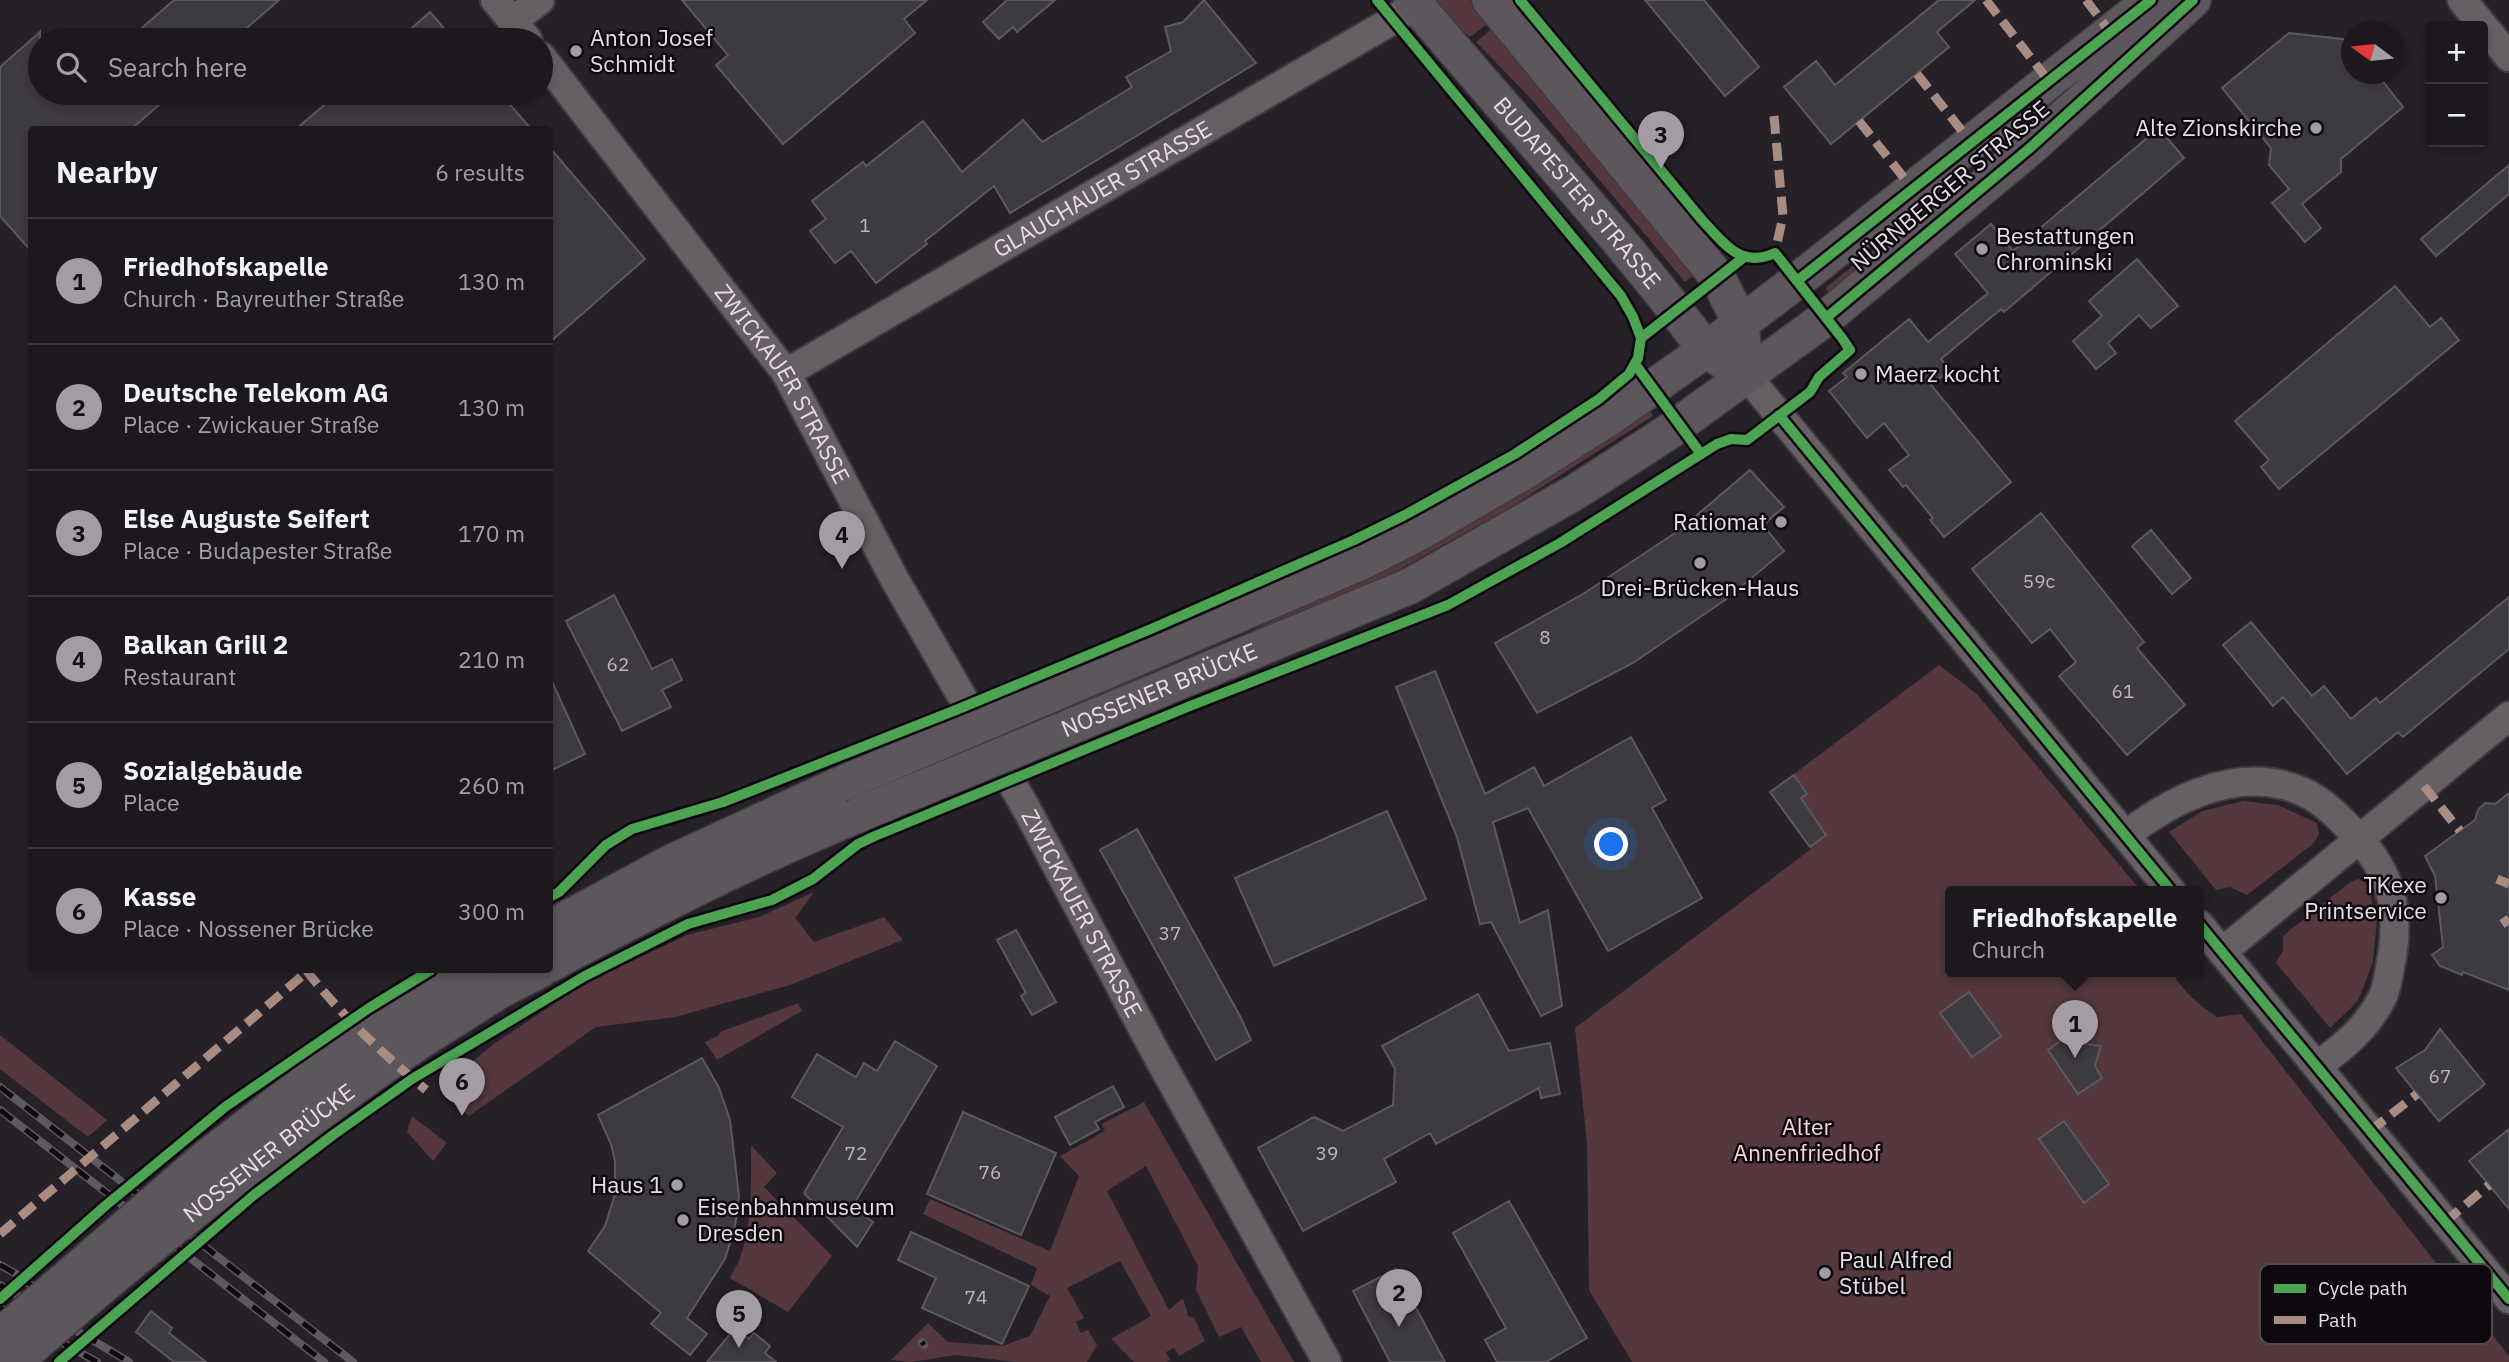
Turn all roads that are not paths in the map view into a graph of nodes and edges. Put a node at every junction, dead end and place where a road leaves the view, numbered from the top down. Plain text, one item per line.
1 (495, 0) edge
2 (540, 0) edge
3 (1490, 0) edge
4 (2151, 0) edge
5 (2193, 0) edge
6 (2462, 0) edge
7 (1414, 2) edge
8 (518, 28) edge
9 (523, 28) edge
10 (2509, 57) edge
11 (553, 72) edge
12 (1741, 324) junction
13 (1706, 350) junction
14 (786, 373) junction
15 (1747, 376) junction
16 (2509, 716) edge
17 (2126, 835) junction
18 (2361, 838) junction
19 (2167, 886) edge
20 (553, 926) edge
21 (2204, 930) edge
22 (2222, 952) junction
23 (553, 962) edge
24 (476, 973) edge
25 (534, 973) edge
26 (447, 1006) junction
27 (2317, 1066) junction
28 (2480, 1264) edge
29 (2492, 1278) edge
30 (2509, 1299) edge
31 (0, 1336) edge
32 (15, 1362) edge
33 (1327, 1362) edge

1 - 8 street
2 - 9 street
3 - 12 main road
4 - 12 main road, NÜRNBERGER STRASSE
5 - 15 main road, NÜRNBERGER STRASSE
6 - 10 street
7 - 13 main road, BUDAPESTER STRASSE
7 - 14 street, GLAUCHAUER STRASSE
11 - 14 street, ZWICKAUER STRASSE
12 - 13 main road, NÜRNBERGER STRASSE
12 - 15 main road
13 - 15 main road, BUDAPESTER STRASSE
13 - 20 main road, NOSSENER BRÜCKE, bridge
14 - 33 street, ZWICKAUER STRASSE
15 - 17 street
15 - 23 main road, NOSSENER BRÜCKE, bridge
16 - 18 street
17 - 18 street
17 - 19 street
18 - 22 street
18 - 27 street
21 - 22 street
22 - 27 street
24 - 26 main road, NOSSENER BRÜCKE
25 - 26 main road, NOSSENER BRÜCKE
26 - 31 main road, NOSSENER BRÜCKE, bridge
26 - 32 main road, NOSSENER BRÜCKE, bridge
27 - 28 street
29 - 30 street

